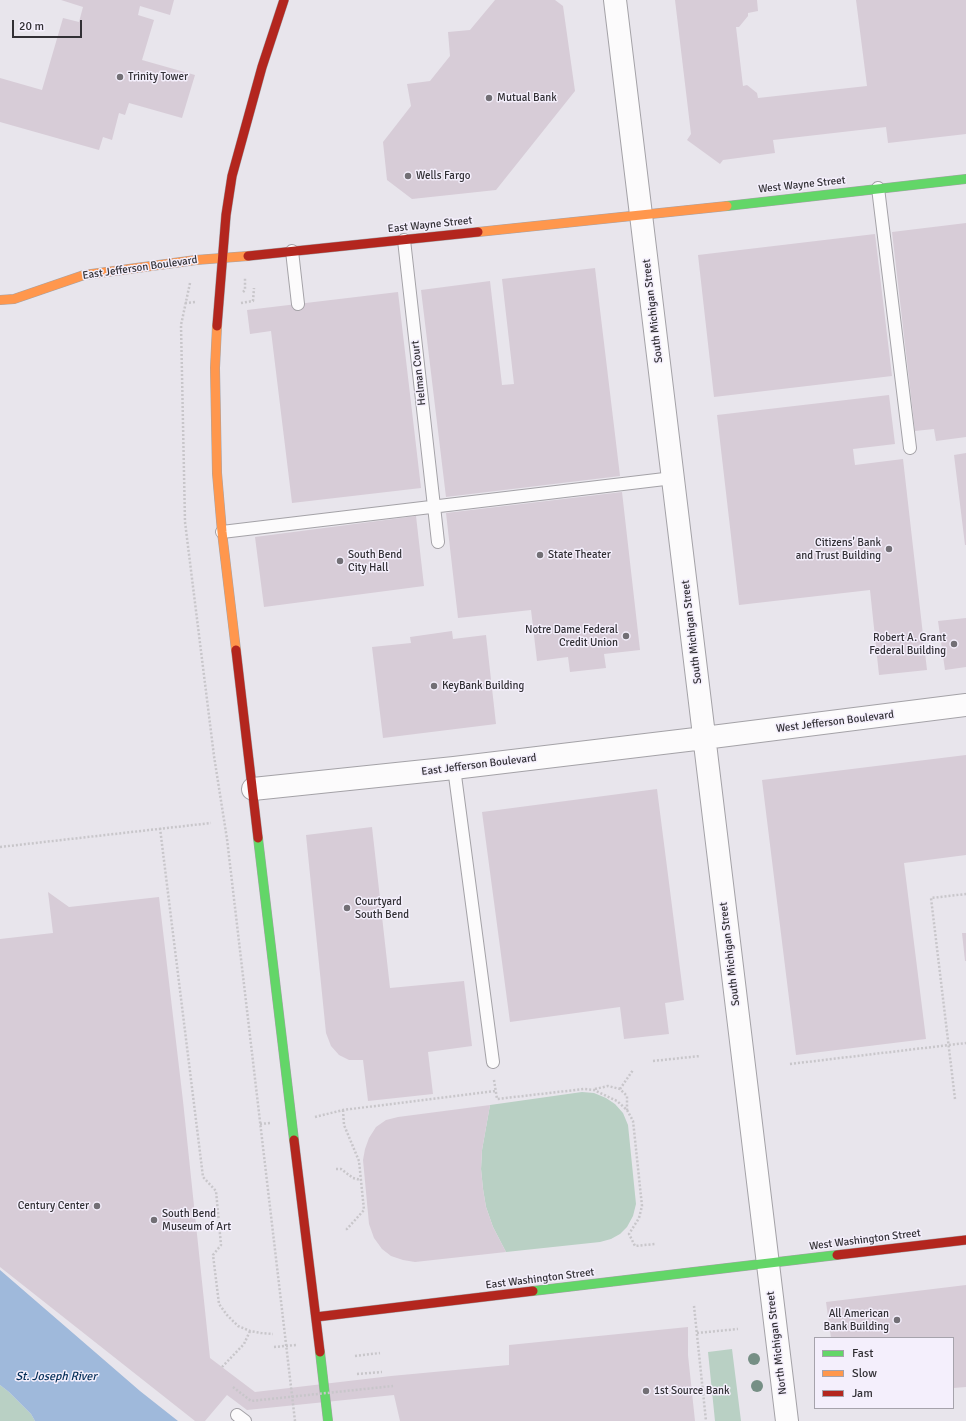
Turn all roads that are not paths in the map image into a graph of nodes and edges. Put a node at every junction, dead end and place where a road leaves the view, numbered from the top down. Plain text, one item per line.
1 (284, 0) edge
2 (615, 0) edge
3 (966, 179) edge
4 (878, 188) junction
5 (641, 215) junction
6 (404, 240) junction
7 (292, 251) junction
8 (222, 257) junction
9 (14, 299) junction
10 (0, 300) edge
11 (298, 304) dead end
12 (5, 309) dead end
13 (910, 448) dead end
14 (673, 478) junction
15 (434, 507) junction
16 (222, 532) junction
17 (438, 542) dead end
18 (966, 705) edge
19 (704, 738) junction
20 (454, 768) junction
21 (253, 789) junction
22 (493, 1068) road end
23 (966, 1240) edge
24 (768, 1264) junction
25 (316, 1317) junction
26 (328, 1421) edge
27 (787, 1421) edge

1 - 8 street
2 - 5 street, South Michigan Street
3 - 4 street, West Wayne Street
4 - 5 street, West Wayne Street
4 - 13 lane
5 - 6 street, East Wayne Street
5 - 14 street, South Michigan Street
6 - 7 street, East Wayne Street
6 - 15 lane, Helman Court
7 - 8 street, East Wayne Street
7 - 11 lane
8 - 9 street, East Jefferson Boulevard
8 - 16 street
9 - 10 street, East Jefferson Boulevard
9 - 12 street, East Jefferson Boulevard
14 - 15 lane
14 - 19 street, South Michigan Street
15 - 16 lane
15 - 17 lane, Helman Court
16 - 21 street
18 - 19 street, West Jefferson Boulevard
19 - 20 street, East Jefferson Boulevard
19 - 24 street, South Michigan Street
20 - 21 street, East Jefferson Boulevard
20 - 22 lane
21 - 25 street
23 - 24 street, West Washington Street
24 - 25 street, East Washington Street
24 - 27 street, North Michigan Street
25 - 26 street

